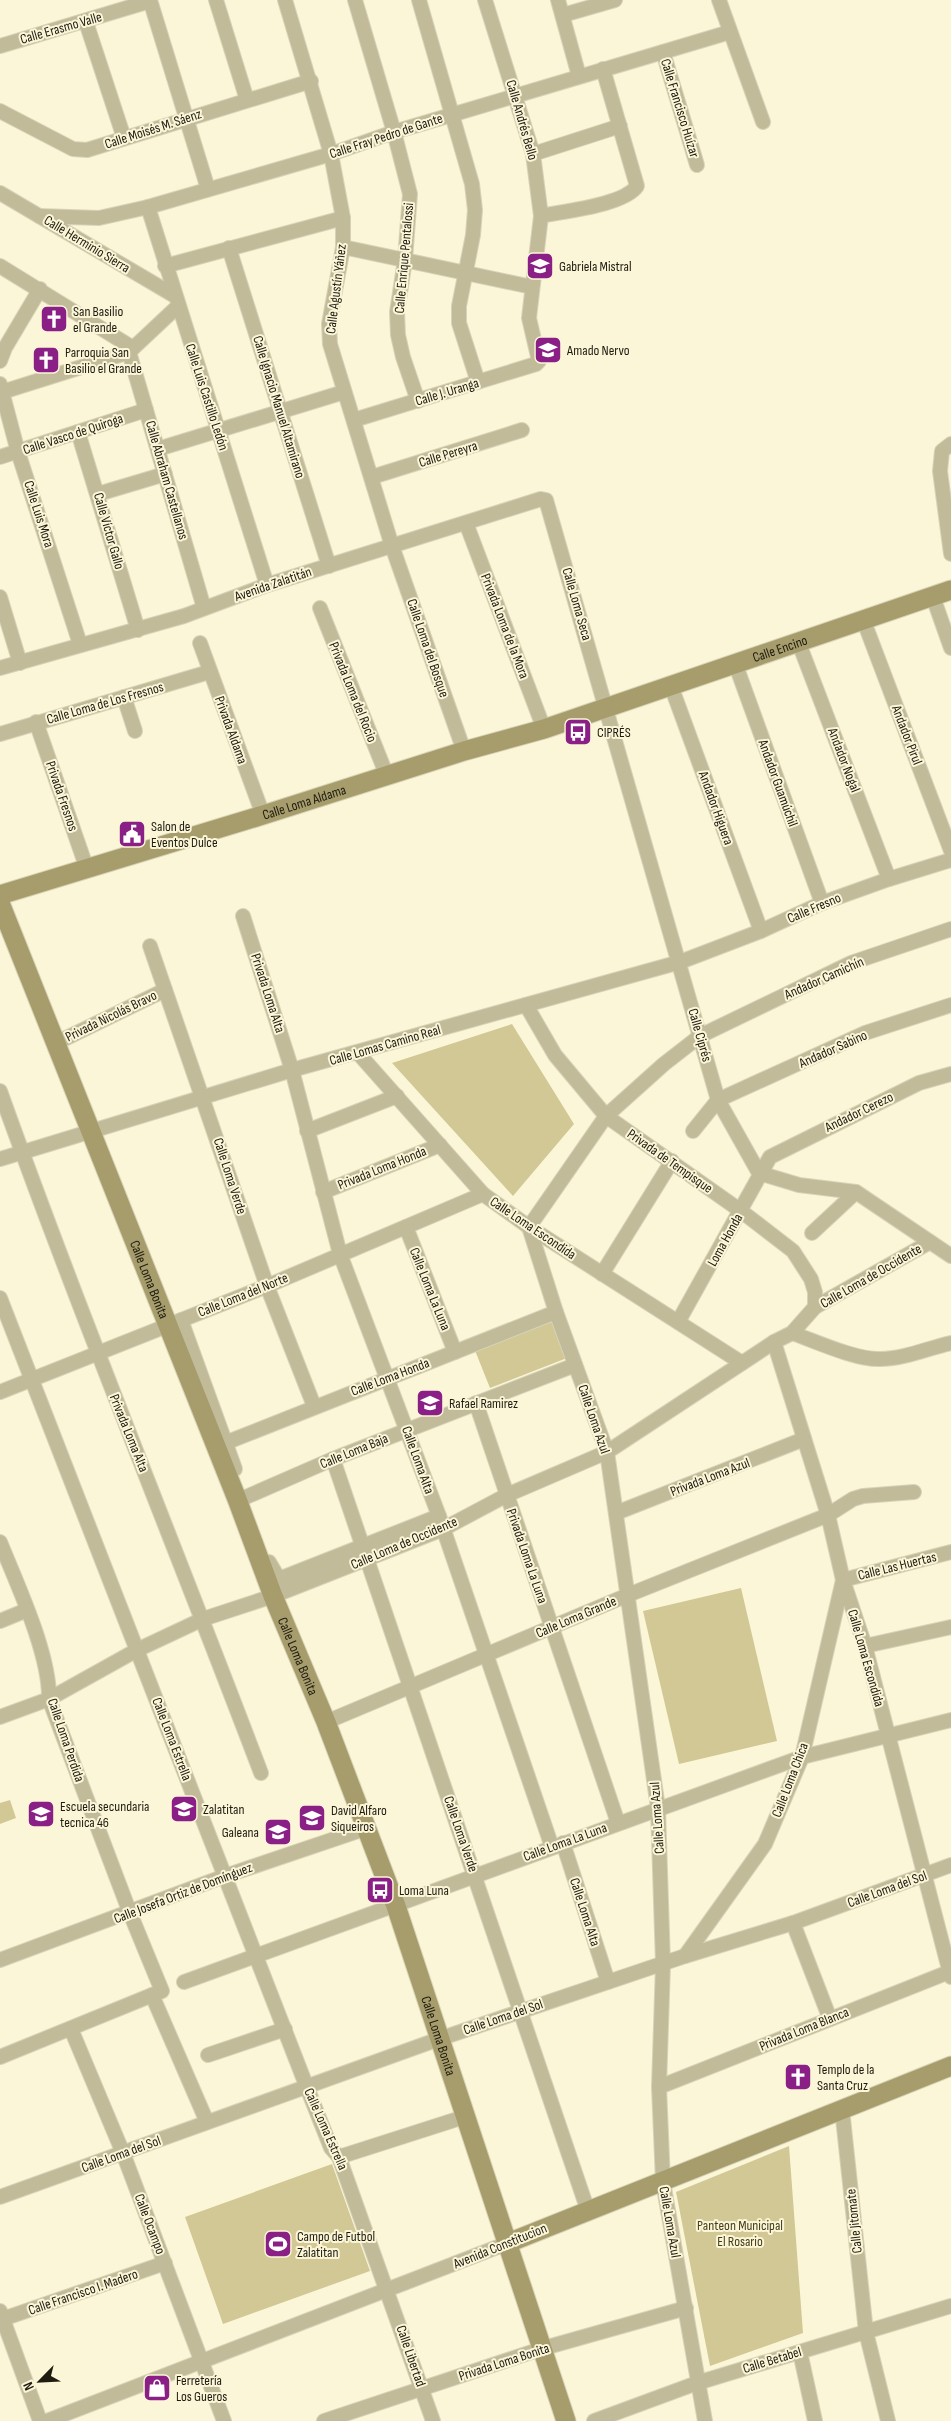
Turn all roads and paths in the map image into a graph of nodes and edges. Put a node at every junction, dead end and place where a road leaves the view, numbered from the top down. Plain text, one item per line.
1 (216, 0) edge
2 (285, 0) edge
3 (419, 0) edge
4 (485, 0) edge
5 (558, 0) edge
6 (615, 0) edge
7 (719, 0) edge
8 (150, 1) edge
9 (358, 1) edge
10 (563, 15) junction
11 (86, 22) junction
12 (730, 32) junction
13 (0, 46) edge
14 (662, 52) junction
15 (603, 69) junction
16 (580, 76) junction
17 (311, 81) junction
18 (515, 96) junction
19 (247, 100) junction
20 (0, 111) edge
21 (453, 114) junction
22 (186, 118) junction
23 (763, 122) dead end
24 (620, 126) junction
25 (394, 132) junction
26 (124, 138) junction
27 (331, 154) junction
28 (533, 154) junction
29 (697, 165) dead end
30 (208, 189) junction
31 (0, 193) edge
32 (148, 208) junction
33 (39, 216) junction
34 (542, 216) junction
35 (343, 218) junction
36 (343, 247) junction
37 (229, 248) junction
38 (406, 260) junction
39 (0, 266) edge
40 (165, 266) junction
41 (467, 273) junction
42 (532, 287) junction
43 (40, 289) junction
44 (177, 301) junction
45 (131, 350) junction
46 (0, 361) edge
47 (539, 361) joint
48 (478, 382) junction
49 (1, 388) edge
50 (344, 392) junction
51 (418, 401) junction
52 (146, 410) junction
53 (280, 411) junction
54 (354, 420) junction
55 (522, 430) dead end
56 (218, 431) junction
57 (78, 432) junction
58 (947, 447) edge
59 (158, 449) junction
60 (18, 452) junction
61 (0, 458) edge
62 (165, 474) junction
63 (372, 477) junction
64 (98, 494) junction
65 (546, 500) joint
66 (466, 522) junction
67 (392, 546) junction
68 (951, 554) edge
69 (329, 566) junction
70 (267, 585) junction
71 (951, 590) edge
72 (0, 597) edge
73 (933, 597) junction
74 (204, 608) junction
75 (320, 608) dead end
76 (863, 618) junction
77 (138, 630) junction
78 (798, 641) junction
79 (200, 643) dead end
80 (80, 644) junction
81 (951, 648) edge
82 (20, 663) junction
83 (734, 663) junction
84 (0, 668) edge
85 (209, 672) junction
86 (671, 686) junction
87 (124, 697) junction
88 (607, 708) junction
89 (36, 722) junction
90 (544, 729) junction
91 (136, 731) dead end
92 (0, 734) edge
93 (464, 751) junction
94 (387, 776) junction
95 (263, 815) junction
96 (951, 851) edge
97 (951, 860) edge
98 (88, 869) junction
99 (889, 879) junction
100 (0, 894) edge
101 (0, 903) edge
102 (822, 903) junction
103 (244, 916) dead end
104 (951, 929) edge
105 (761, 930) junction
106 (150, 946) dead end
107 (680, 962) junction
108 (165, 990) junction
109 (526, 1005) junction
110 (951, 1005) edge
111 (700, 1036) junction
112 (56, 1043) junction
113 (358, 1053) junction
114 (292, 1070) junction
115 (951, 1074) edge
116 (0, 1091) edge
117 (397, 1096) junction
118 (204, 1098) junction
119 (718, 1100) junction
120 (606, 1116) junction
121 (90, 1131) junction
122 (307, 1131) junction
123 (693, 1131) dead end
124 (440, 1145) junction
125 (22, 1152) junction
126 (770, 1157) joint
127 (0, 1159) edge
128 (672, 1161) junction
129 (759, 1173) junction
130 (323, 1192) junction
131 (856, 1192) junction
132 (484, 1194) junction
133 (741, 1211) junction
134 (406, 1227) junction
135 (529, 1227) junction
136 (812, 1233) dead end
137 (930, 1242) junction
138 (340, 1254) junction
139 (951, 1256) edge
140 (602, 1274) junction
141 (267, 1286) junction
142 (0, 1298) edge
143 (815, 1307) junction
144 (556, 1312) junction
145 (678, 1322) junction
146 (175, 1323) junction
147 (792, 1333) junction
148 (774, 1342) junction
149 (951, 1342) edge
150 (455, 1352) junction
151 (98, 1355) junction
152 (742, 1363) junction
153 (575, 1364) junction
154 (388, 1378) junction
155 (31, 1381) junction
156 (0, 1392) edge
157 (476, 1403) junction
158 (314, 1406) junction
159 (408, 1430) junction
160 (804, 1439) junction
161 (225, 1443) junction
162 (607, 1452) junction
163 (333, 1459) junction
164 (914, 1492) dead end
165 (507, 1495) junction
166 (246, 1497) junction
167 (616, 1513) junction
168 (828, 1515) junction
169 (441, 1522) junction
170 (0, 1542) edge
171 (363, 1545) junction
172 (951, 1552) edge
173 (368, 1559) junction
174 (843, 1580) junction
175 (628, 1595) junction
176 (273, 1596) junction
177 (28, 1610) junction
178 (203, 1619) junction
179 (0, 1621) edge
180 (551, 1627) junction
181 (951, 1627) edge
182 (865, 1646) junction
183 (137, 1650) junction
184 (487, 1654) junction
185 (411, 1687) junction
186 (49, 1699) junction
187 (0, 1717) edge
188 (951, 1720) edge
189 (326, 1722) junction
190 (888, 1737) junction
191 (802, 1757) junction
192 (261, 1774) dead end
193 (658, 1808) junction
194 (618, 1823) junction
195 (367, 1828) junction
196 (557, 1845) junction
197 (951, 1865) edge
198 (475, 1875) junction
199 (924, 1875) junction
200 (225, 1876) junction
201 (396, 1906) junction
202 (130, 1913) junction
203 (793, 1923) junction
204 (258, 1956) junction
205 (685, 1956) junction
206 (0, 1960) edge
207 (663, 1964) junction
208 (950, 1974) edge
209 (184, 1982) dead end
210 (608, 1982) junction
211 (157, 1993) junction
212 (520, 2012) junction
213 (830, 2019) junction
214 (71, 2029) junction
215 (285, 2029) junction
216 (439, 2039) junction
217 (208, 2055) dead end
218 (0, 2057) edge
219 (951, 2066) edge
220 (306, 2085) junction
221 (659, 2087) junction
222 (842, 2110) junction
223 (467, 2116) junction
224 (207, 2122) junction
225 (123, 2153) junction
226 (339, 2157) junction
227 (662, 2182) junction
228 (0, 2197) edge
229 (588, 2211) junction
230 (508, 2243) junction
231 (165, 2263) junction
232 (388, 2290) junction
233 (951, 2306) edge
234 (686, 2308) junction
235 (1, 2317) edge
236 (866, 2332) junction
237 (544, 2348) junction
238 (800, 2352) junction
239 (203, 2362) junction
240 (697, 2383) junction
241 (422, 2388) junction
242 (40, 2421) edge
243 (47, 2421) edge
244 (224, 2421) edge
245 (324, 2421) edge
246 (434, 2421) edge
247 (566, 2421) edge
248 (594, 2421) edge
249 (705, 2421) edge
250 (815, 2421) edge
251 (888, 2421) edge

1 - 19 street
2 - 17 street, Calle Agustín Yáñez
3 - 21 street
4 - 18 street, Calle Andrés Bello
5 - 10 street
6 - 10 street
7 - 12 street
8 - 11 street, Calle Erasmo Valle
8 - 22 street
9 - 25 street, Calle Enrique Pentalossi
10 - 16 street
11 - 13 street, Calle Erasmo Valle
11 - 26 street
12 - 14 street, Calle Fray Pedro de Gante
12 - 23 street
14 - 15 street, Calle Fray Pedro de Gante
14 - 29 street, Calle Francisco Huízar
15 - 16 street, Calle Fray Pedro de Gante
15 - 24 street
16 - 18 street, Calle Fray Pedro de Gante
17 - 19 street, Calle Moisés M. Sáenz
17 - 27 street, Calle Agustín Yáñez
18 - 21 street, Calle Fray Pedro de Gante
18 - 28 street, Calle Andrés Bello
19 - 22 street, Calle Moisés M. Sáenz
20 - 26 street, Calle Moisés M. Sáenz
21 - 25 street, Calle Fray Pedro de Gante
21 - 41 street
22 - 26 street, Calle Moisés M. Sáenz
22 - 30 street
24 - 28 street
24 - 34 street
25 - 27 street, Calle Fray Pedro de Gante
25 - 38 street, Calle Enrique Pentalossi
27 - 30 street, Calle Fray Pedro de Gante
27 - 35 street, Calle Agustín Yáñez
28 - 34 street, Calle Andrés Bello
30 - 32 street, Calle Fray Pedro de Gante
31 - 33 street, Calle Herminio Sierra
32 - 33 street, Calle Fray Pedro de Gante
32 - 40 street, Calle Luis Castillo Ledón
33 - 44 street, Calle Herminio Sierra
34 - 42 street, Calle Andrés Bello
35 - 36 street, Calle Agustín Yáñez
35 - 37 street
36 - 38 street
36 - 50 street, Calle Agustín Yáñez
37 - 40 street
37 - 53 street, Calle Ignacio Manuel Altamirano
38 - 41 street
38 - 51 street, Calle Enrique Pentalossi
39 - 43 street
40 - 44 street, Calle Luis Castillo Ledón
41 - 42 street
41 - 48 street
42 - 47 street, Calle Andrés Bello
43 - 45 street
43 - 46 street
44 - 45 street
44 - 56 street, Calle Luis Castillo Ledón
45 - 49 street
45 - 52 street, Calle Abraham Castellanos
47 - 48 street, Calle J. Uranga
48 - 51 street, Calle J. Uranga
49 - 60 street, Calle Luis Mora
50 - 53 street
50 - 54 street, Calle Agustín Yáñez
51 - 54 street, Calle J. Uranga
52 - 57 street, Calle Vasco de Quiroga
52 - 59 street, Calle Abraham Castellanos
53 - 56 street
53 - 69 street, Calle Ignacio Manuel Altamirano
54 - 63 street, Calle Agustín Yáñez
55 - 63 street, Calle Pereyra
56 - 59 street
56 - 70 street, Calle Luis Castillo Ledón
57 - 60 street, Calle Vasco de Quiroga
57 - 64 street, Calle Víctor Gallo
58 - 68 street
59 - 62 street, Calle Abraham Castellanos
60 - 61 street, Calle Vasco de Quiroga
60 - 80 street, Calle Luis Mora
62 - 64 street
62 - 74 street, Calle Abraham Castellanos
63 - 67 street, Calle Agustín Yáñez
64 - 77 street, Calle Víctor Gallo
65 - 66 street, Avenida Zalatitán
65 - 88 street, Calle Loma Seca
66 - 67 street, Avenida Zalatitán
66 - 90 street, Privada Loma de la Mora
67 - 69 street, Avenida Zalatitán
67 - 93 street, Calle Loma del Bosque
69 - 70 street, Avenida Zalatitán
70 - 74 street, Avenida Zalatitán
71 - 73 street, Calle Encino
72 - 82 street
73 - 76 street, Calle Encino
73 - 81 street
74 - 77 street, Avenida Zalatitán
75 - 94 street, Privada Loma del Rocio
76 - 78 street, Calle Encino
76 - 96 street, Andador Pirul
77 - 80 street, Avenida Zalatitán
78 - 83 street, Calle Encino
78 - 99 street, Andador Nogal
79 - 85 street, Privada Aldama
80 - 82 street, Avenida Zalatitán
82 - 84 street, Avenida Zalatitán
83 - 86 street, Calle Encino
83 - 102 street, Andador Guamúchil
85 - 87 street, Calle Loma de Los Fresnos
85 - 95 street, Privada Aldama
86 - 88 street, Calle Encino
86 - 105 street, Andador Higuera
87 - 89 street, Calle Loma de Los Fresnos
87 - 91 street
88 - 90 street, Calle Loma Aldama
88 - 107 street, Calle Ciprés
89 - 92 street, Calle Loma de Los Fresnos
89 - 98 street, Privada Fresnos
90 - 93 street, Calle Loma Aldama
93 - 94 street, Calle Loma Aldama
94 - 95 street, Calle Loma Aldama
95 - 98 street, Calle Loma Aldama
97 - 99 street, Calle Fresno
98 - 100 street, Calle Loma Aldama
99 - 102 street, Calle Fresno
101 - 112 street, Calle Loma Bonita
102 - 105 street, Calle Fresno
103 - 114 street, Privada Loma Alta
104 - 111 street, Andador Camichín
105 - 107 street, Calle Fresno
106 - 108 street, Calle Loma Verde
107 - 109 street, Calle Lomas Camino Real
107 - 111 street, Calle Ciprés
108 - 112 street, Privada Nicolás Bravo
108 - 118 street, Calle Loma Verde
109 - 113 street, Calle Lomas Camino Real
109 - 120 street, Privada de Tempisque
110 - 119 street, Andador Sabino
111 - 119 street, Calle Ciprés
111 - 120 street, Andador Camichín
112 - 121 street, Calle Loma Bonita
113 - 114 street, Calle Lomas Camino Real
113 - 117 street, Calle Loma Escondida
114 - 118 street, Calle Lomas Camino Real
114 - 122 street, Calle Loma Alta
115 - 126 street, Andador Cerezo
116 - 125 street, Privada Loma Alta
117 - 122 street
117 - 124 street, Calle Loma Escondida
118 - 121 street, Calle Lomas Camino Real
118 - 141 street, Calle Loma Verde
119 - 123 street
119 - 129 street, Calle Ciprés
120 - 128 street, Privada de Tempisque
120 - 135 street, Andador Camichín
121 - 125 street, Calle Lomas Camino Real
121 - 146 street, Calle Loma Bonita
122 - 130 street, Calle Loma Alta
124 - 130 street, Privada Loma Honda
124 - 132 street, Calle Loma Escondida
125 - 127 street, Calle Lomas Camino Real
125 - 151 street, Privada Loma Alta
126 - 129 street, Loma Honda
128 - 133 street, Privada de Tempisque
128 - 140 street
129 - 131 street
129 - 133 street, Loma Honda
130 - 138 street, Calle Loma Alta
131 - 136 street
131 - 137 street
132 - 134 street, Calle Loma del Norte
132 - 135 street, Calle Loma Escondida
133 - 143 street, Privada de Tempisque
133 - 145 street, Loma Honda
134 - 138 street, Calle Loma del Norte
134 - 150 street, Calle Loma La Luna
135 - 140 street, Calle Loma Escondida
135 - 144 street, Calle Loma Azul
137 - 139 street
137 - 143 street, Calle Loma de Occidente
138 - 141 street, Calle Loma del Norte
138 - 154 street, Calle Loma Alta
140 - 145 street, Calle Loma Escondida
141 - 146 street, Calle Loma del Norte
141 - 158 street, Calle Loma Verde
142 - 155 street, Calle Loma Estrella
143 - 147 street, Calle Loma de Occidente
144 - 150 street, Calle Loma Honda
144 - 153 street, Calle Loma Azul
145 - 152 street, Calle Loma Escondida
146 - 151 street, Calle Loma del Norte
146 - 161 street
146 - 176 street, Calle Loma Bonita
147 - 148 street, Calle Loma de Occidente
147 - 149 street
148 - 152 street, Calle Loma de Occidente
148 - 160 street, Calle Loma Escondida
150 - 154 street, Calle Loma Honda
151 - 155 street, Calle Loma del Norte
151 - 178 street, Privada Loma Alta
152 - 162 street, Calle Loma de Occidente
153 - 157 street, Calle Loma Baja
153 - 162 street, Calle Loma Azul
154 - 158 street, Calle Loma Honda
154 - 159 street, Calle Loma Alta
155 - 156 street, Calle Loma del Norte
155 - 183 street, Calle Loma Estrella
157 - 159 street, Calle Loma Baja
157 - 165 street, Privada Loma La Luna
158 - 161 street, Calle Loma Honda
159 - 163 street, Calle Loma Baja
159 - 169 street, Calle Loma Alta
160 - 167 street, Privada Loma Azul
160 - 168 street, Calle Loma Escondida
161 - 166 street
162 - 165 street, Calle Loma de Occidente
162 - 167 street, Calle Loma Azul
163 - 166 street, Calle Loma Baja
163 - 171 street, Calle Loma Verde
164 - 168 street, Calle Loma Grande
165 - 169 street, Calle Loma de Occidente
165 - 180 street, Privada Loma La Luna
166 - 171 street
167 - 175 street, Calle Loma Azul
168 - 174 street, Calle Loma Escondida
168 - 175 street, Calle Loma Grande
169 - 171 street
169 - 173 street, Calle Loma de Occidente
169 - 184 street, Calle Loma Alta
170 - 177 street, Calle Loma Perdida
171 - 173 street, Calle Loma Verde
172 - 174 street, Calle Las Huertas
173 - 176 street, Calle Loma de Occidente
173 - 185 street, Calle Loma Verde
174 - 182 street, Calle Loma Escondida
174 - 191 street, Calle Loma Chica
175 - 180 street, Calle Loma Grande
175 - 193 street, Calle Loma Azul
176 - 178 street, Calle Loma de Occidente
176 - 189 street, Calle Loma Bonita
177 - 179 street
177 - 186 street, Calle Loma Perdida
178 - 183 street, Calle Loma de Occidente
178 - 192 street, Privada Loma Alta
180 - 184 street, Calle Loma Grande
180 - 194 street, Privada Loma La Luna
181 - 182 street
182 - 190 street, Calle Loma Escondida
183 - 186 street, Calle Loma de Occidente
183 - 200 street, Calle Loma Estrella
184 - 185 street, Calle Loma Grande
184 - 196 street, Calle Loma Alta
185 - 189 street, Calle Loma Grande
185 - 198 street, Calle Loma Verde
186 - 187 street, Calle Loma de Occidente
186 - 202 street, Calle Loma Perdida
188 - 190 street, Calle Loma La Luna
189 - 195 street, Calle Loma Bonita
190 - 191 street, Calle Loma La Luna
190 - 199 street, Calle Loma Escondida
191 - 193 street, Calle Loma La Luna
191 - 205 street, Calle Loma Chica
193 - 194 street, Calle Loma La Luna
193 - 207 street, Calle Loma Azul
194 - 196 street, Calle Loma La Luna
195 - 200 street, Calle Josefa Ortiz de Domínguez
195 - 201 street, Calle Loma Bonita
196 - 198 street, Calle Loma La Luna
196 - 210 street, Calle Loma Alta
197 - 199 street, Calle Loma del Sol
198 - 201 street, Calle Loma La Luna
198 - 212 street, Calle Loma Verde
199 - 203 street, Calle Loma del Sol
199 - 208 street, Calle Loma Escondida
200 - 202 street, Calle Josefa Ortiz de Domínguez
200 - 204 street, Calle Loma Estrella
201 - 204 street, Calle Loma La Luna
201 - 216 street, Calle Loma Bonita
202 - 206 street, Calle Josefa Ortiz de Domínguez
202 - 211 street, Calle Loma Perdida
203 - 205 street, Calle Loma del Sol
203 - 213 street
204 - 209 street, Calle Loma La Luna
204 - 215 street, Calle Loma Estrella
205 - 207 street, Calle Loma del Sol
207 - 210 street, Calle Loma del Sol
207 - 221 street, Calle Loma Azul
208 - 213 street, Privada Loma Blanca
210 - 212 street, Calle Loma del Sol
211 - 214 street
211 - 224 street, Calle Loma Perdida
212 - 216 street, Calle Loma del Sol
212 - 229 street, Calle Loma Verde
213 - 221 street, Privada Loma Blanca
214 - 218 street
214 - 225 street, Calle Ocampo
215 - 217 street
215 - 220 street, Calle Loma Estrella
216 - 220 street, Calle Loma del Sol
216 - 223 street, Calle Loma Bonita
219 - 222 street, Avenida Constitucion
220 - 224 street, Calle Loma del Sol
220 - 226 street, Calle Loma Estrella
221 - 227 street, Calle Loma Azul
222 - 227 street, Avenida Constitucion
222 - 236 street, Calle Jitomate
223 - 226 street
223 - 230 street, Calle Loma Bonita
224 - 225 street, Calle Loma del Sol
225 - 228 street, Calle Loma del Sol
225 - 231 street, Calle Ocampo
226 - 232 street, Calle Loma Estrella
227 - 229 street, Avenida Constitucion
227 - 234 street, Calle Loma Azul
229 - 230 street, Avenida Constitucion
230 - 232 street, Avenida Constitucion
230 - 237 street, Calle Loma Bonita
231 - 235 street, Calle Francisco I. Madero
231 - 239 street, Calle Ocampo
232 - 239 street, Avenida Constitucion
232 - 241 street, Calle Libertad
233 - 236 street, Calle Betabel
234 - 237 street, Privada Loma Bonita
234 - 240 street, Calle Loma Azul
235 - 242 street
236 - 238 street, Calle Betabel
236 - 251 street, Calle Jitomate
237 - 241 street, Privada Loma Bonita
237 - 247 street, Calle Loma Bonita
238 - 240 street, Calle Betabel
238 - 250 street
239 - 243 street, Avenida Constitucion
239 - 244 street, Calle Ocampo
240 - 248 street, Calle Betabel
240 - 249 street, Calle Loma Azul
241 - 245 street, Privada Loma Bonita
241 - 246 street, Calle Libertad

